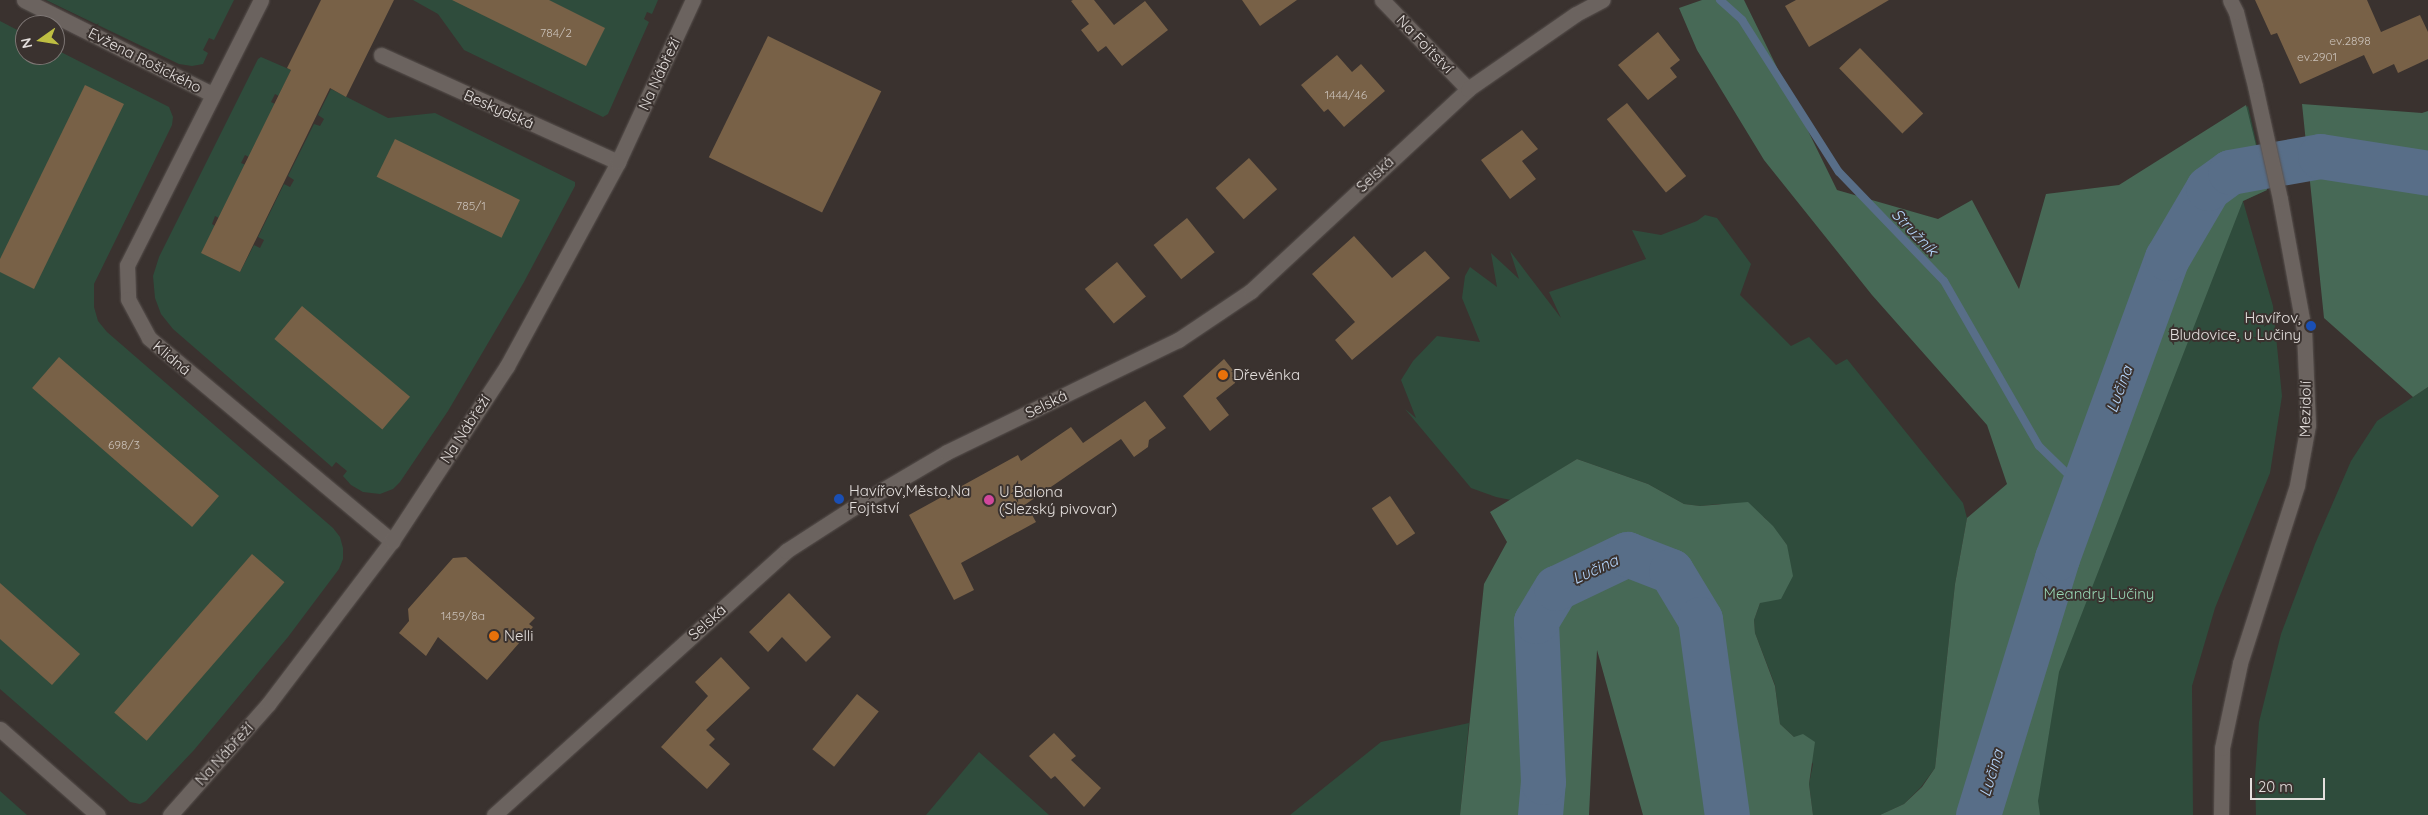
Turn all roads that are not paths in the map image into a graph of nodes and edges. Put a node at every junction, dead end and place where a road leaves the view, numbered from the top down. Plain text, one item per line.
1 (24, 0) edge
2 (261, 0) edge
3 (693, 0) edge
4 (1382, 0) edge
5 (1602, 0) edge
6 (2230, 0) edge
7 (381, 56) dead end
8 (1468, 89) junction
9 (212, 94) junction
10 (618, 162) junction
11 (392, 541) junction
12 (0, 730) edge
13 (98, 815) edge
14 (170, 815) edge
15 (494, 815) edge
16 (2221, 815) edge

1 - 9 street, Evžena Rošického
2 - 9 street, Klidná
3 - 10 street, Na Nábřeží
4 - 8 street, Na Fojtství
5 - 8 street, Selská
6 - 16 street, Mezidolí
7 - 10 street, Beskydská
8 - 15 street, Selská
9 - 11 street, Klidná
10 - 11 street, Na Nábřeží
11 - 14 street, Na Nábřeží
12 - 13 street

